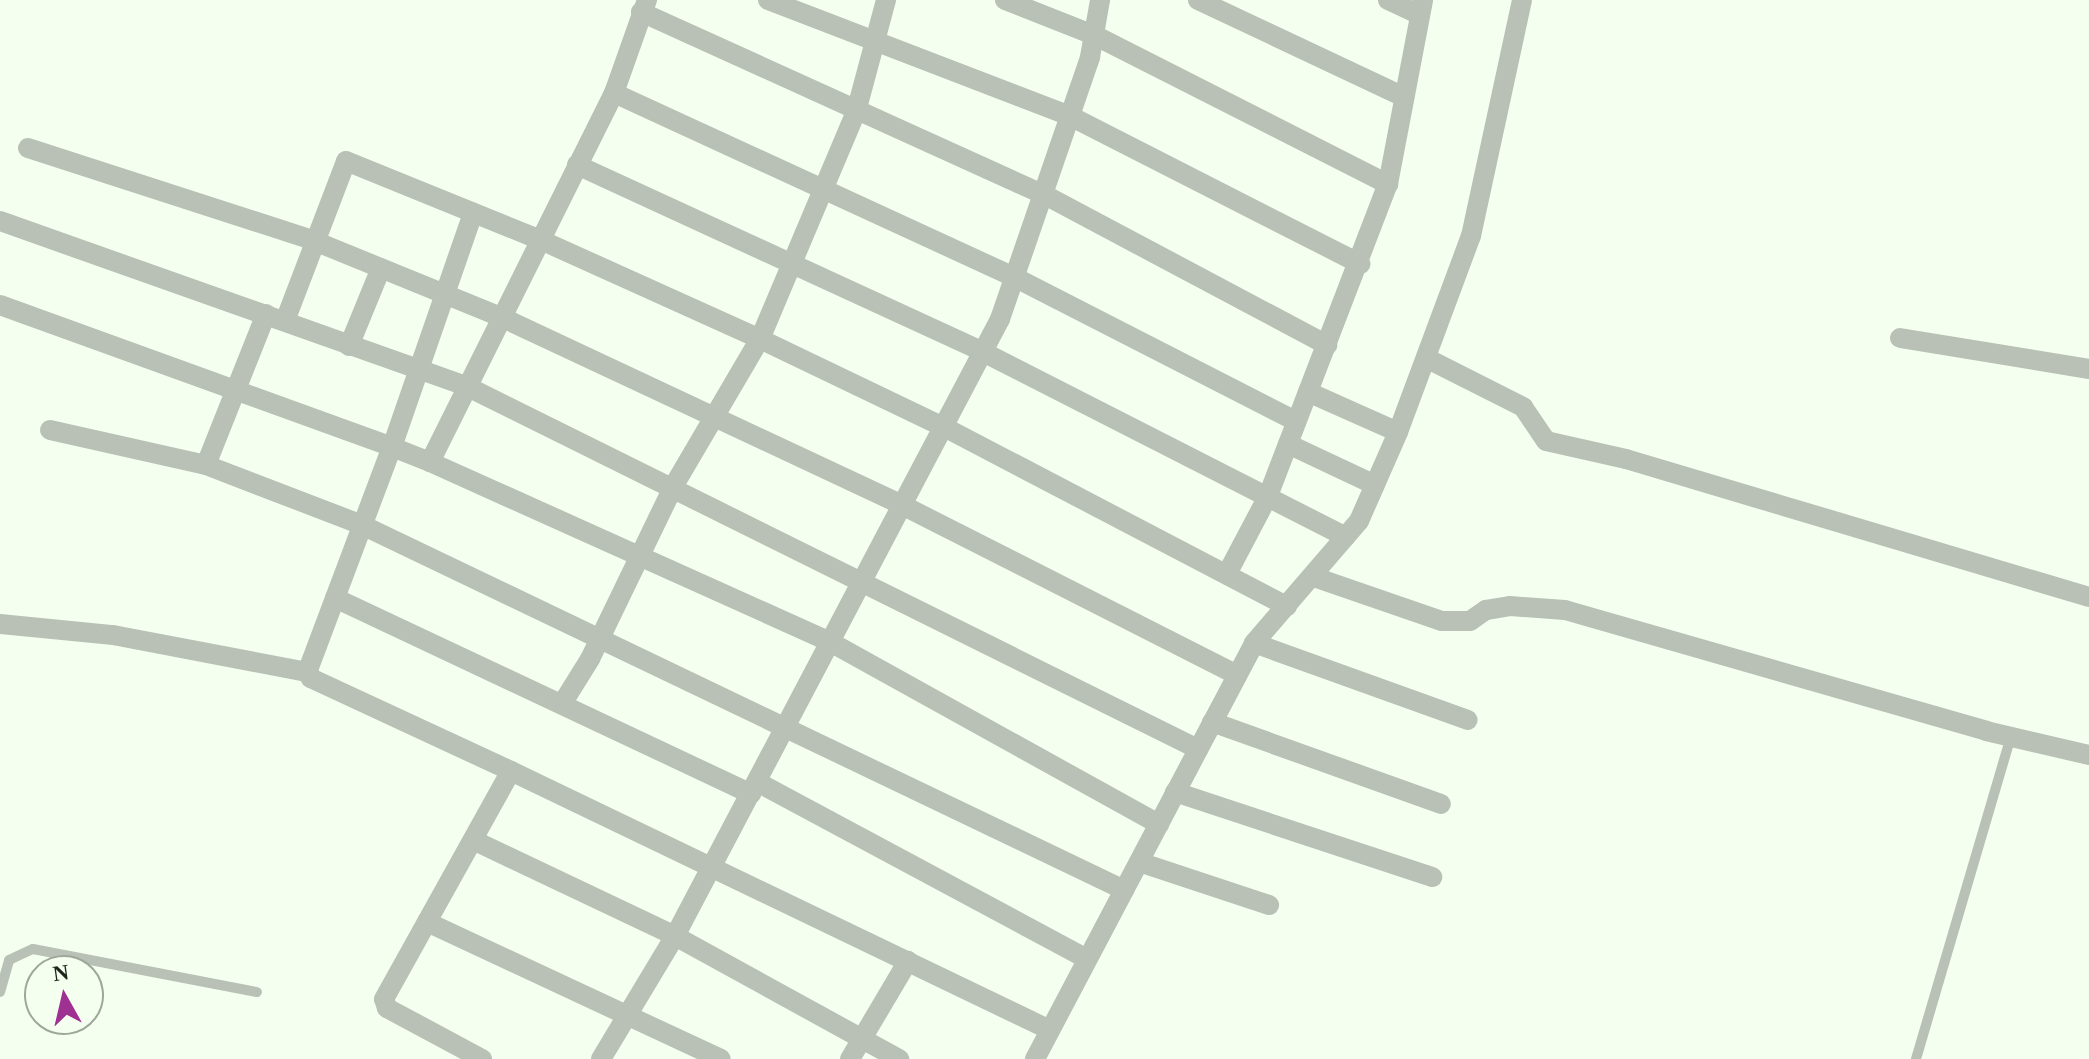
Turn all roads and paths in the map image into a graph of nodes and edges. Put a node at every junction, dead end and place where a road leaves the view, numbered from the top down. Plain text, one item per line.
1 (768, 0) edge
2 (886, 0) edge
3 (1005, 0) edge
4 (1100, 0) edge
5 (1198, 0) edge
6 (1388, 0) edge
7 (1522, 0) edge
8 (644, 6) edge
9 (1421, 7) edge
10 (1094, 35) junction
11 (878, 41) junction
12 (614, 93) junction
13 (1404, 97) junction
14 (856, 112) junction
15 (1070, 116) junction
16 (28, 148) dead end
17 (577, 165) junction
18 (1388, 184) junction
19 (824, 186) junction
20 (1043, 194) junction
21 (473, 213) junction
22 (0, 221) edge
23 (312, 240) junction
24 (543, 241) junction
25 (791, 264) junction
26 (1360, 264) junction
27 (381, 268) junction
28 (1014, 277) junction
29 (443, 294) junction
30 (0, 305) edge
31 (276, 318) junction
32 (503, 318) junction
33 (1900, 338) dead end
34 (760, 339) junction
35 (1327, 345) junction
36 (349, 346) junction
37 (983, 352) junction
38 (1426, 358) junction
39 (2089, 369) edge
40 (417, 370) junction
41 (468, 387) junction
42 (233, 391) junction
43 (1308, 392) junction
44 (716, 416) junction
45 (1296, 421) junction
46 (944, 427) junction
47 (50, 430) dead end
48 (1398, 432) junction
49 (1288, 444) junction
50 (392, 447) junction
51 (430, 462) junction
52 (206, 465) junction
53 (1375, 485) junction
54 (673, 487) junction
55 (1268, 496) junction
56 (904, 506) junction
57 (362, 525) junction
58 (1346, 537) junction
59 (637, 558) junction
60 (1228, 572) junction
61 (1314, 577) junction
62 (863, 584) junction
63 (2089, 597) edge
64 (335, 598) junction
65 (1287, 606) junction
66 (0, 624) edge
67 (600, 637) junction
68 (832, 643) junction
69 (1254, 643) junction
70 (307, 672) junction
71 (1237, 675) junction
72 (562, 704) junction
73 (1468, 720) dead end
74 (1212, 722) junction
75 (785, 731) junction
76 (2011, 737) junction
77 (1198, 749) junction
78 (2089, 755) edge
79 (511, 771) junction
80 (754, 788) junction
81 (1175, 792) junction
82 (1441, 804) dead end
83 (1159, 824) junction
84 (473, 840) junction
85 (1139, 862) junction
86 (713, 865) junction
87 (1432, 877) dead end
88 (1124, 890) junction
89 (1269, 905) dead end
90 (427, 922) junction
91 (675, 936) junction
92 (1087, 959) junction
93 (908, 961) junction
94 (0, 992) edge
95 (257, 992) dead end
96 (627, 1016) junction
97 (1050, 1030) junction
98 (860, 1039) junction
99 (482, 1059) edge
100 (601, 1059) edge
101 (721, 1059) edge
102 (850, 1059) edge
103 (899, 1059) edge
104 (1035, 1059) edge
105 (1916, 1059) edge

1 - 11 street
2 - 11 street
3 - 10 street
4 - 10 street
5 - 13 street
6 - 9 street
7 - 38 street
8 - 12 street
8 - 14 street
9 - 13 street
10 - 15 street
10 - 18 street
11 - 14 street
11 - 15 street
12 - 17 street
12 - 19 street
13 - 18 street
14 - 19 street
14 - 20 street
15 - 20 street
15 - 26 street
16 - 23 street
17 - 24 street
17 - 25 street
18 - 26 street
19 - 25 street
19 - 28 street
20 - 28 street
20 - 35 street
21 - 23 street
21 - 24 street
21 - 29 street
22 - 31 street
23 - 27 street
23 - 31 street
24 - 32 street
24 - 34 street
25 - 34 street
25 - 37 street
26 - 35 street
27 - 29 street
27 - 36 street
28 - 37 street
28 - 45 street
29 - 32 street
29 - 40 street
30 - 42 street
31 - 36 street
31 - 42 street
32 - 41 street
32 - 44 street
33 - 39 street
34 - 44 street
34 - 46 street
35 - 43 street
36 - 40 street
37 - 46 street
37 - 55 street
38 - 48 street
38 - 63 street
40 - 41 street
40 - 50 street
41 - 51 street
41 - 54 street
42 - 50 street
42 - 52 street
43 - 45 street
43 - 48 street
44 - 54 street
44 - 56 street
45 - 49 street
46 - 56 street
46 - 60 street
47 - 52 street
48 - 53 street
49 - 53 street
49 - 55 street
50 - 51 street
50 - 57 street
51 - 59 street
52 - 57 street
53 - 58 street
54 - 59 street
54 - 62 street
55 - 58 street
55 - 60 street
56 - 62 street
56 - 71 street
57 - 64 street
57 - 67 street
58 - 61 street
59 - 67 street
59 - 68 street
60 - 65 street
61 - 65 street
61 - 76 street
62 - 68 street
62 - 77 street
64 - 70 street
64 - 72 street
65 - 69 street
66 - 70 street
67 - 72 street
67 - 75 street
68 - 75 street
68 - 83 street
69 - 71 street
69 - 73 street
70 - 79 street
71 - 74 street
72 - 80 street
74 - 77 street
74 - 82 street
75 - 80 street
75 - 88 street
76 - 78 street
76 - 105 lane
77 - 81 street
79 - 84 street
79 - 86 street
80 - 86 street
80 - 92 street
81 - 83 street
81 - 87 street
83 - 85 street
84 - 90 street
84 - 91 street
85 - 88 street
85 - 89 street
86 - 91 street
86 - 93 street
88 - 92 street
90 - 96 street
90 - 99 street
91 - 96 street
91 - 98 street
92 - 97 street
93 - 97 street
93 - 98 street
94 - 95 lane
96 - 100 street
96 - 101 street
97 - 104 street
98 - 102 street
98 - 103 street

